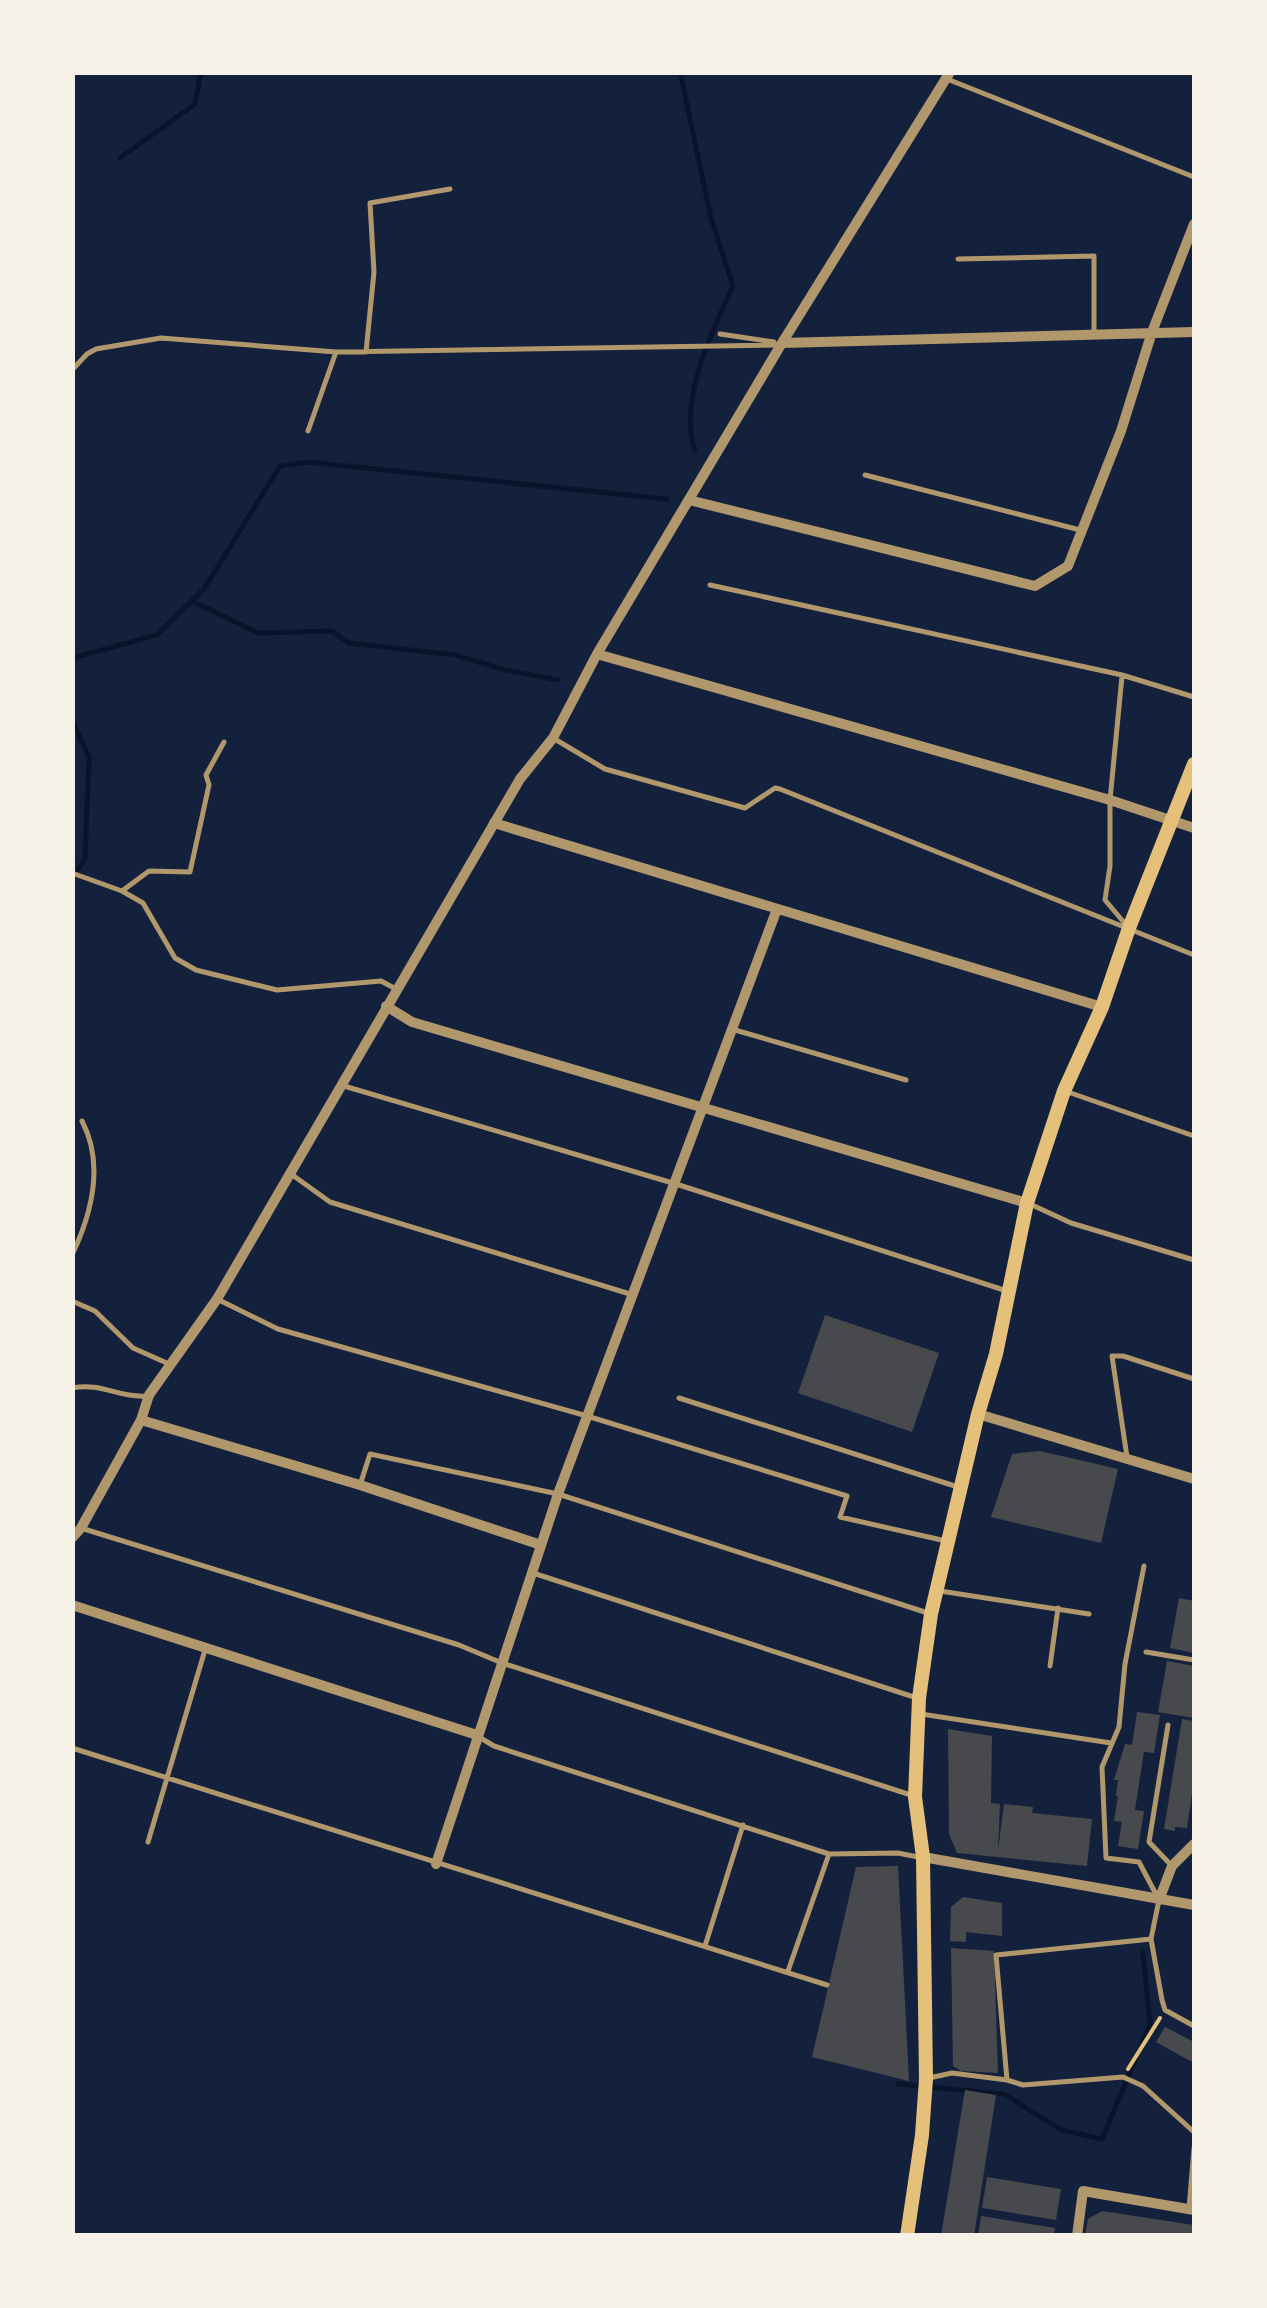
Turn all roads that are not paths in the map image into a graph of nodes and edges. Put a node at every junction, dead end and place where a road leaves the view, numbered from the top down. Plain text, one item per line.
1 (949, 76) edge
2 (1194, 177) edge
3 (450, 189) dead end
4 (1194, 224) edge
5 (958, 259) dead end
6 (1152, 332) junction
7 (1194, 332) edge
8 (720, 334) dead end
9 (1094, 334) junction
10 (779, 344) junction
11 (336, 352) junction
12 (366, 352) junction
13 (72, 370) edge
14 (308, 430) dead end
15 (865, 475) dead end
16 (688, 500) junction
17 (1082, 531) junction
18 (710, 585) dead end
19 (597, 654) junction
20 (1122, 675) junction
21 (1194, 697) edge
22 (553, 738) junction
23 (224, 742) dead end
24 (1194, 764) edge
25 (1110, 800) junction
26 (1174, 821) junction
27 (494, 823) junction
28 (1194, 828) edge
29 (72, 873) edge
30 (122, 891) junction
31 (778, 909) junction
32 (1129, 928) junction
33 (1194, 955) edge
34 (396, 989) junction
35 (386, 1006) junction
36 (1102, 1007) junction
37 (732, 1029) junction
38 (906, 1080) dead end
39 (342, 1085) junction
40 (1064, 1091) junction
41 (702, 1108) junction
42 (82, 1121) dead end
43 (1194, 1136) edge
44 (290, 1174) junction
45 (676, 1184) junction
46 (1027, 1203) junction
47 (72, 1255) edge
48 (1194, 1260) edge
49 (1010, 1292) junction
50 (630, 1294) junction
51 (217, 1299) junction
52 (72, 1301) edge
53 (169, 1364) junction
54 (1194, 1379) edge
55 (72, 1388) edge
56 (149, 1396) junction
57 (679, 1398) dead end
58 (978, 1414) junction
59 (588, 1416) junction
60 (141, 1420) junction
61 (1128, 1460) junction
62 (1194, 1479) edge
63 (360, 1485) junction
64 (961, 1488) junction
65 (558, 1494) junction
66 (81, 1528) junction
67 (72, 1538) edge
68 (949, 1542) junction
69 (541, 1544) junction
70 (1144, 1566) dead end
71 (530, 1572) junction
72 (938, 1590) junction
73 (72, 1605) edge
74 (1058, 1608) junction
75 (931, 1614) junction
76 (1089, 1614) dead end
77 (205, 1650) junction
78 (1146, 1652) dead end
79 (1194, 1660) edge
80 (502, 1663) junction
81 (1050, 1666) dead end
82 (918, 1706) junction
83 (1168, 1725) dead end
84 (477, 1735) junction
85 (1111, 1743) junction
86 (72, 1748) edge
87 (167, 1778) junction
88 (915, 1797) junction
89 (743, 1825) junction
90 (148, 1842) dead end
91 (1194, 1844) edge
92 (829, 1854) junction
93 (923, 1857) junction
94 (436, 1864) junction
95 (1172, 1866) junction
96 (1159, 1900) junction
97 (1194, 1905) edge
98 (1150, 1939) junction
99 (704, 1946) junction
100 (788, 1971) junction
101 (826, 1984) dead end
102 (1194, 2026) edge
103 (923, 2079) junction
104 (1007, 2080) junction
105 (1194, 2132) edge
106 (1194, 2148) edge
107 (1192, 2209) edge
108 (907, 2236) edge
109 (1076, 2236) edge

1 - 2 lane
1 - 10 street
3 - 12 lane
4 - 6 street
5 - 9 lane
6 - 7 street
6 - 9 street
6 - 17 street
8 - 10 lane
9 - 10 street
10 - 12 lane
10 - 16 street
11 - 12 lane
11 - 13 lane
11 - 14 lane
15 - 17 lane
16 - 17 street
16 - 19 street
18 - 20 lane
19 - 22 street
19 - 25 street
20 - 21 lane
20 - 25 lane
22 - 27 street
22 - 32 lane
23 - 30 lane
24 - 26 main road
25 - 26 street
25 - 32 lane
26 - 28 street
26 - 32 main road
27 - 31 street
27 - 34 street
29 - 30 lane
30 - 34 lane
31 - 36 street
31 - 37 street
32 - 33 lane
32 - 36 main road
34 - 35 street
35 - 39 street
35 - 41 street
36 - 40 main road
37 - 38 lane
37 - 41 street
39 - 44 street
39 - 45 lane
40 - 43 lane
40 - 46 main road
41 - 45 street
41 - 46 street
42 - 47 lane
44 - 50 lane
44 - 51 street
45 - 49 lane
45 - 50 street
46 - 48 lane
46 - 49 main road
49 - 58 main road
50 - 59 street
51 - 53 street
51 - 59 lane
52 - 53 lane
53 - 56 street
54 - 61 lane
55 - 56 lane
56 - 60 street
57 - 64 lane
58 - 61 street
58 - 64 main road
59 - 65 street
59 - 68 lane
60 - 63 street
60 - 66 street
61 - 62 street
63 - 65 lane
63 - 69 street
64 - 68 main road
65 - 69 street
65 - 75 lane
66 - 67 street
66 - 80 lane
68 - 72 main road
69 - 71 street
70 - 85 lane
71 - 80 street
71 - 82 lane
72 - 74 lane
72 - 75 main road
73 - 77 street
74 - 76 lane
74 - 81 lane
75 - 82 main road
77 - 84 street
77 - 87 lane
78 - 79 lane
80 - 84 street
80 - 88 lane
82 - 85 lane
82 - 88 main road
83 - 95 lane
84 - 89 lane
84 - 94 street
85 - 96 lane
86 - 87 lane
87 - 90 lane
87 - 94 lane
88 - 93 main road
89 - 92 lane
89 - 99 lane
91 - 95 street
92 - 93 lane
92 - 100 lane
93 - 96 street
93 - 103 main road
94 - 99 lane
95 - 96 street
96 - 97 street
96 - 98 lane
98 - 102 lane
98 - 104 lane
99 - 100 lane
100 - 101 lane
103 - 104 lane
103 - 108 main road
104 - 105 lane
106 - 107 lane
107 - 109 street

